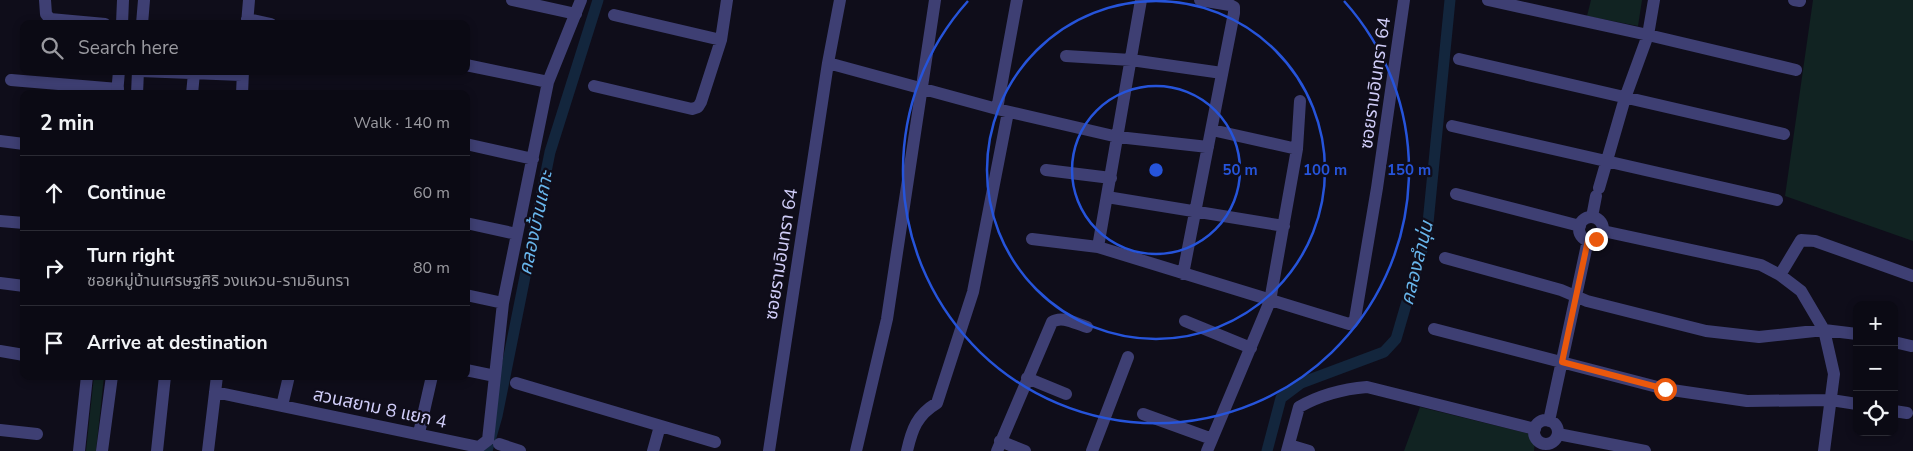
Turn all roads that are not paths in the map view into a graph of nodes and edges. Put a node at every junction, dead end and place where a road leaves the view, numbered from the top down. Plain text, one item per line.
1 (46, 0) edge
2 (123, 0) edge
3 (144, 0) edge
4 (249, 0) edge
5 (512, 0) edge
6 (582, 0) edge
7 (728, 0) edge
8 (840, 0) edge
9 (935, 0) edge
10 (1017, 0) edge
11 (1141, 0) edge
12 (1200, 0) edge
13 (1404, 0) edge
14 (1488, 0) edge
15 (1654, 0) edge
16 (576, 14) junction
17 (614, 14) dead end
18 (61, 20) edge
19 (122, 20) edge
20 (142, 20) edge
21 (247, 20) edge
22 (1648, 35) junction
23 (721, 40) junction
24 (1066, 56) dead end
25 (1459, 59) dead end
26 (1131, 60) junction
27 (828, 63) junction
28 (470, 66) edge
29 (1796, 70) dead end
30 (1222, 73) junction
31 (119, 75) edge
32 (139, 75) edge
33 (194, 75) edge
34 (243, 75) edge
35 (11, 80) dead end
36 (548, 82) junction
37 (594, 86) dead end
38 (107, 90) edge
39 (117, 90) edge
40 (137, 90) edge
41 (192, 90) edge
42 (242, 90) edge
43 (922, 90) junction
44 (1625, 98) junction
45 (1300, 101) dead end
46 (1003, 111) junction
47 (1452, 126) dead end
48 (1212, 130) junction
49 (1784, 134) dead end
50 (1118, 136) junction
51 (0, 141) edge
52 (20, 144) edge
53 (470, 145) edge
54 (1208, 147) junction
55 (1297, 149) junction
56 (533, 159) junction
57 (1608, 162) junction
58 (1046, 170) dead end
59 (1111, 178) junction
60 (1456, 194) dead end
61 (1107, 197) junction
62 (1777, 200) dead end
63 (1195, 213) junction
64 (1592, 217) junction
65 (0, 220) edge
66 (20, 222) edge
67 (470, 223) edge
68 (1284, 226) junction
69 (1580, 226) junction
70 (1603, 231) junction
71 (517, 234) junction
72 (1032, 239) dead end
73 (1588, 240) junction
74 (1098, 247) junction
75 (1445, 258) dead end
76 (1184, 274) junction
77 (1780, 276) junction
78 (1913, 276) edge
79 (0, 283) edge
80 (20, 286) edge
81 (470, 296) edge
82 (1576, 296) junction
83 (1270, 301) junction
84 (503, 303) junction
85 (1185, 321) dead end
86 (1087, 327) dead end
87 (1434, 328) dead end
88 (1824, 330) junction
89 (1853, 334) edge
90 (1898, 343) edge
91 (1911, 346) dead end
92 (1250, 348) junction
93 (0, 351) edge
94 (20, 354) edge
95 (1128, 357) dead end
96 (1562, 362) junction
97 (470, 371) edge
98 (495, 376) junction
99 (1027, 378) junction
100 (87, 380) edge
101 (111, 380) edge
102 (165, 380) edge
103 (217, 380) edge
104 (288, 380) edge
105 (431, 380) edge
106 (516, 383) dead end
107 (216, 392) junction
108 (1066, 394) dead end
109 (1831, 400) junction
110 (1853, 403) edge
111 (282, 406) junction
112 (1143, 414) dead end
113 (1549, 421) junction
114 (660, 426) junction
115 (1535, 429) junction
116 (0, 430) edge
117 (419, 433) junction
118 (37, 434) dead end
119 (1558, 434) junction
120 (714, 442) dead end
121 (499, 444) dead end
122 (1209, 445) edge
123 (998, 446) edge
124 (1543, 447) edge
125 (1288, 448) edge
126 (79, 451) edge
127 (102, 451) edge
128 (157, 451) edge
129 (208, 451) edge
130 (520, 451) edge
131 (653, 451) edge
132 (768, 451) edge
133 (856, 451) edge
134 (907, 451) edge
135 (1025, 451) edge
136 (1092, 451) edge
137 (1309, 451) edge
138 (1645, 451) edge
139 (1824, 451) edge

1 - 18 street
2 - 19 street
3 - 20 street
4 - 21 street
5 - 16 street
6 - 16 street
7 - 23 street
8 - 27 street, ซอยรามอินทรา 64
9 - 43 street
10 - 46 street
11 - 26 street
12 - 30 street
13 - 83 street, ซอยรามอินทรา 64
14 - 22 street
15 - 22 street
16 - 36 street
17 - 23 street
22 - 29 street
22 - 44 street
23 - 37 street
24 - 26 street
25 - 44 street
26 - 30 street
26 - 50 street
27 - 43 street
27 - 132 street, ซอยรามอินทรา 64
28 - 36 street
30 - 48 street
31 - 39 street
32 - 40 street
33 - 41 street
34 - 42 street
35 - 38 street
36 - 56 street
43 - 46 street
43 - 133 street
44 - 49 street
44 - 57 street
45 - 55 street
46 - 50 street
46 - 134 street
47 - 57 street
48 - 54 street
48 - 55 street
50 - 54 street
50 - 59 street
51 - 52 street
53 - 56 street
54 - 63 street
55 - 68 street
56 - 71 street
57 - 62 street
57 - 64 street
58 - 59 street
59 - 61 street
60 - 69 street
61 - 63 street
61 - 74 street
63 - 68 street
63 - 76 street
64 - 69 street
64 - 70 street
65 - 66 street
67 - 71 street
68 - 83 street
69 - 73 street
70 - 73 street
70 - 77 street
71 - 84 street
72 - 74 street, ซอยรามอินทรา 64
73 - 82 street
74 - 76 street, ซอยรามอินทรา 64
75 - 82 street
76 - 83 street, ซอยรามอินทรา 64
77 - 78 street
77 - 88 street
79 - 80 street
81 - 84 street
82 - 88 street
82 - 96 street
83 - 92 street
84 - 98 street
85 - 92 street
86 - 99 street
87 - 96 street
88 - 89 street
88 - 109 street
90 - 91 street
92 - 122 street
93 - 94 street
95 - 136 street
96 - 109 street
96 - 113 street
97 - 98 street
98 - 117 street, สวนสยาม 8 แยก 4
99 - 108 street
99 - 123 street
100 - 126 street
101 - 127 street
102 - 128 street
103 - 107 street
104 - 111 street
105 - 117 street
106 - 114 street
107 - 111 street, สวนสยาม 8 แยก 4
107 - 129 street
109 - 110 street
109 - 139 street
111 - 117 street, สวนสยาม 8 แยก 4
112 - 122 street
113 - 115 street
113 - 119 street
114 - 120 street
114 - 131 street
115 - 124 street
115 - 125 street
116 - 118 street
119 - 124 street
119 - 138 street
121 - 130 street
123 - 135 street
125 - 137 street

